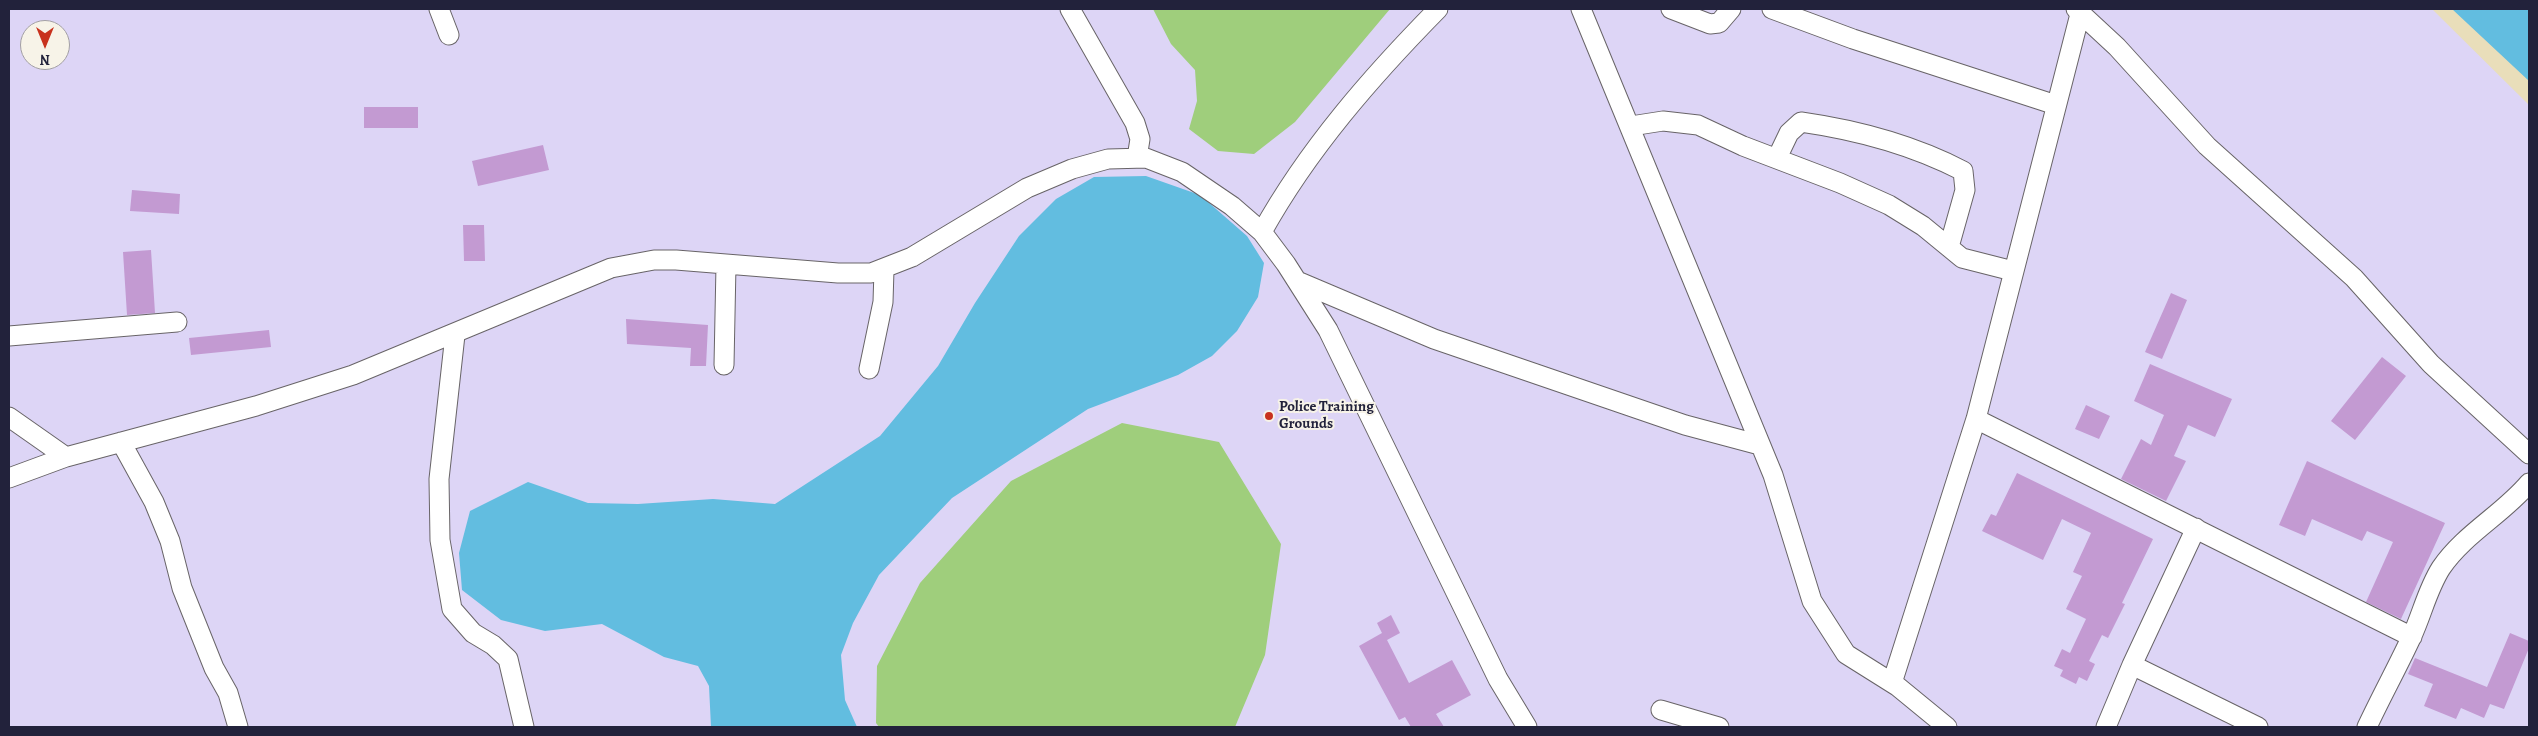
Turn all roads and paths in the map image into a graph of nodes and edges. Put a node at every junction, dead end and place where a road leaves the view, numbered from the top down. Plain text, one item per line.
1 (439, 9) edge
2 (1070, 9) edge
3 (1438, 9) edge
4 (1584, 9) edge
5 (1672, 9) edge
6 (1731, 9) edge
7 (1772, 9) edge
8 (2078, 11) edge
9 (449, 35) dead end
10 (2056, 105) junction
11 (1630, 126) junction
12 (1137, 158) junction
13 (1777, 158) junction
14 (1262, 232) junction
15 (1949, 247) junction
16 (726, 265) junction
17 (884, 270) junction
18 (2013, 271) junction
19 (1296, 281) junction
20 (177, 322) dead end
21 (455, 335) junction
22 (9, 336) edge
23 (724, 365) dead end
24 (869, 369) dead end
25 (9, 417) edge
26 (1976, 420) junction
27 (121, 442) junction
28 (1760, 445) junction
29 (2529, 454) edge
30 (66, 457) junction
31 (9, 478) edge
32 (2529, 483) edge
33 (2196, 528) junction
34 (2412, 637) junction
35 (2132, 665) junction
36 (1892, 683) junction
37 (1661, 710) dead end
38 (238, 727) edge
39 (524, 727) edge
40 (1527, 727) edge
41 (1719, 727) edge
42 (1947, 727) edge
43 (2106, 727) edge
44 (2258, 727) edge
45 (2367, 727) edge

1 - 9 street
2 - 12 street
3 - 14 street
4 - 11 street
5 - 6 street
7 - 10 street
8 - 10 street
8 - 29 street
10 - 18 street
11 - 13 street
11 - 28 street
12 - 14 street
12 - 17 street
13 - 15 street
13 - 15 street
14 - 19 street
15 - 18 street
16 - 17 street
16 - 21 street
16 - 23 street
17 - 24 street
18 - 26 street
19 - 28 street
19 - 40 street
20 - 22 street
21 - 27 street
21 - 39 street
25 - 30 street
26 - 33 street
26 - 36 street
27 - 30 street
27 - 38 street
28 - 36 street
30 - 31 street
32 - 34 street
33 - 34 street
33 - 35 street
34 - 45 street
35 - 43 street
35 - 44 street
36 - 42 street
37 - 41 street

